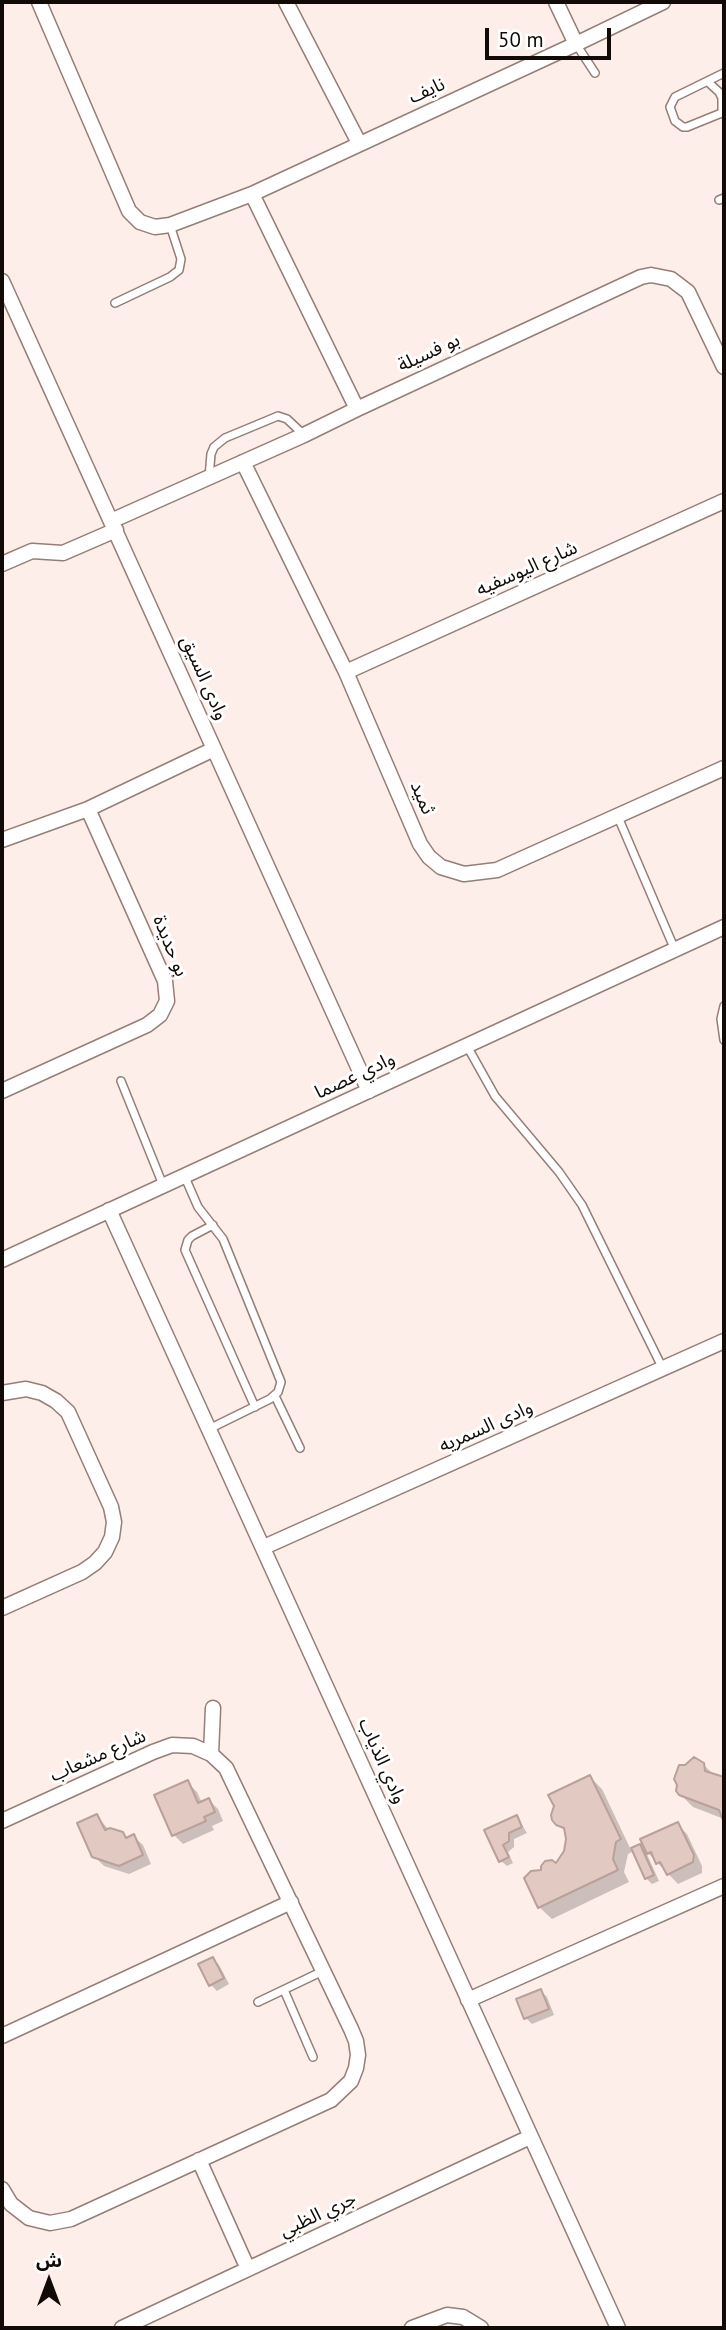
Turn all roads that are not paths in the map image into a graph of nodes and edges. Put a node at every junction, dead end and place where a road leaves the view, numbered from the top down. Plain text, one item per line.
1 (40, 2) edge
2 (286, 2) edge
3 (556, 2) edge
4 (663, 2) edge
5 (576, 44) junction
6 (595, 73) dead end
7 (724, 73) edge
8 (708, 82) junction
9 (723, 113) edge
10 (359, 143) junction
11 (252, 194) junction
12 (170, 226) junction
13 (2, 281) edge
14 (115, 303) dead end
15 (7, 310) edge
16 (724, 367) edge
17 (357, 409) junction
18 (304, 436) junction
19 (243, 462) junction
20 (209, 478) junction
21 (724, 501) edge
22 (113, 526) junction
23 (2, 564) edge
24 (346, 672) junction
25 (214, 748) junction
26 (724, 768) edge
27 (88, 808) junction
28 (618, 817) junction
29 (2, 840) edge
30 (724, 927) edge
31 (676, 951) junction
32 (724, 1006) edge
33 (724, 1040) edge
34 (467, 1046) junction
35 (121, 1081) dead end
36 (2, 1091) edge
37 (369, 1091) junction
38 (184, 1175) junction
39 (163, 1185) junction
40 (109, 1210) junction
41 (213, 1225) junction
42 (2, 1260) edge
43 (724, 1341) edge
44 (663, 1369) junction
45 (2, 1393) edge
46 (275, 1396) junction
47 (255, 1407) junction
48 (208, 1430) junction
49 (300, 1448) dead end
50 (264, 1547) junction
51 (2, 1608) edge
52 (213, 1708) dead end
53 (211, 1754) junction
54 (2, 1821) edge
55 (724, 1886) edge
56 (291, 1902) junction
57 (323, 1971) junction
58 (284, 1990) junction
59 (468, 2000) junction
60 (258, 2002) dead end
61 (2, 2036) edge
62 (313, 2057) dead end
63 (530, 2137) junction
64 (198, 2160) junction
65 (2, 2189) edge
66 (248, 2269) junction
67 (122, 2328) edge
68 (412, 2328) edge
69 (481, 2328) edge
70 (618, 2328) edge

1 - 12 street
2 - 10 street
3 - 5 street
4 - 5 street, نايف
5 - 6 lane
5 - 10 street, نايف
7 - 8 lane
8 - 9 lane
8 - 9 lane
10 - 11 street, نايف
11 - 12 street, نايف
11 - 17 street
12 - 14 lane
13 - 15 street, وادى السيق
15 - 22 street, وادى السيق
16 - 17 street, بو فسيلة
17 - 18 street, بو فسيلة
18 - 19 street, بو فسيلة
18 - 20 lane
19 - 20 street, بو فسيلة
19 - 24 street, ثميد
20 - 22 street, بو فسيلة
21 - 24 street, شارع اليوسفيه
22 - 23 street, بو فسيلة
22 - 25 street, وادى السيق
24 - 28 street, ثميد
25 - 27 street
25 - 37 street, وادى السيق
26 - 28 street, ثميد
27 - 29 street
27 - 36 street, بو حديدة
28 - 31 lane
30 - 31 street, وادي عصما
31 - 34 street, وادي عصما
32 - 33 lane
34 - 37 street, وادي عصما
34 - 44 lane
35 - 39 lane
37 - 38 street, وادي عصما
38 - 39 street, وادي عصما
38 - 41 lane
39 - 40 street, وادي عصما
40 - 42 street, وادي عصما
40 - 48 street, وادي الذياب
41 - 46 lane
41 - 47 lane
43 - 44 street, وادى السمريه
44 - 50 street, وادى السمريه
45 - 51 street
46 - 47 lane
46 - 49 lane
47 - 48 lane
48 - 50 street, وادي الذياب
50 - 59 street, وادي الذياب
52 - 53 street
53 - 54 street, شارع مشعاب
53 - 56 street
55 - 59 street
56 - 57 street
56 - 61 street
57 - 58 lane
57 - 64 street
58 - 60 lane
58 - 62 lane
59 - 63 street, وادي الذياب
63 - 66 street, جري الظبي
63 - 70 street, وادي الذياب
64 - 65 street
64 - 66 street
66 - 67 street, جري الظبي
68 - 69 street

